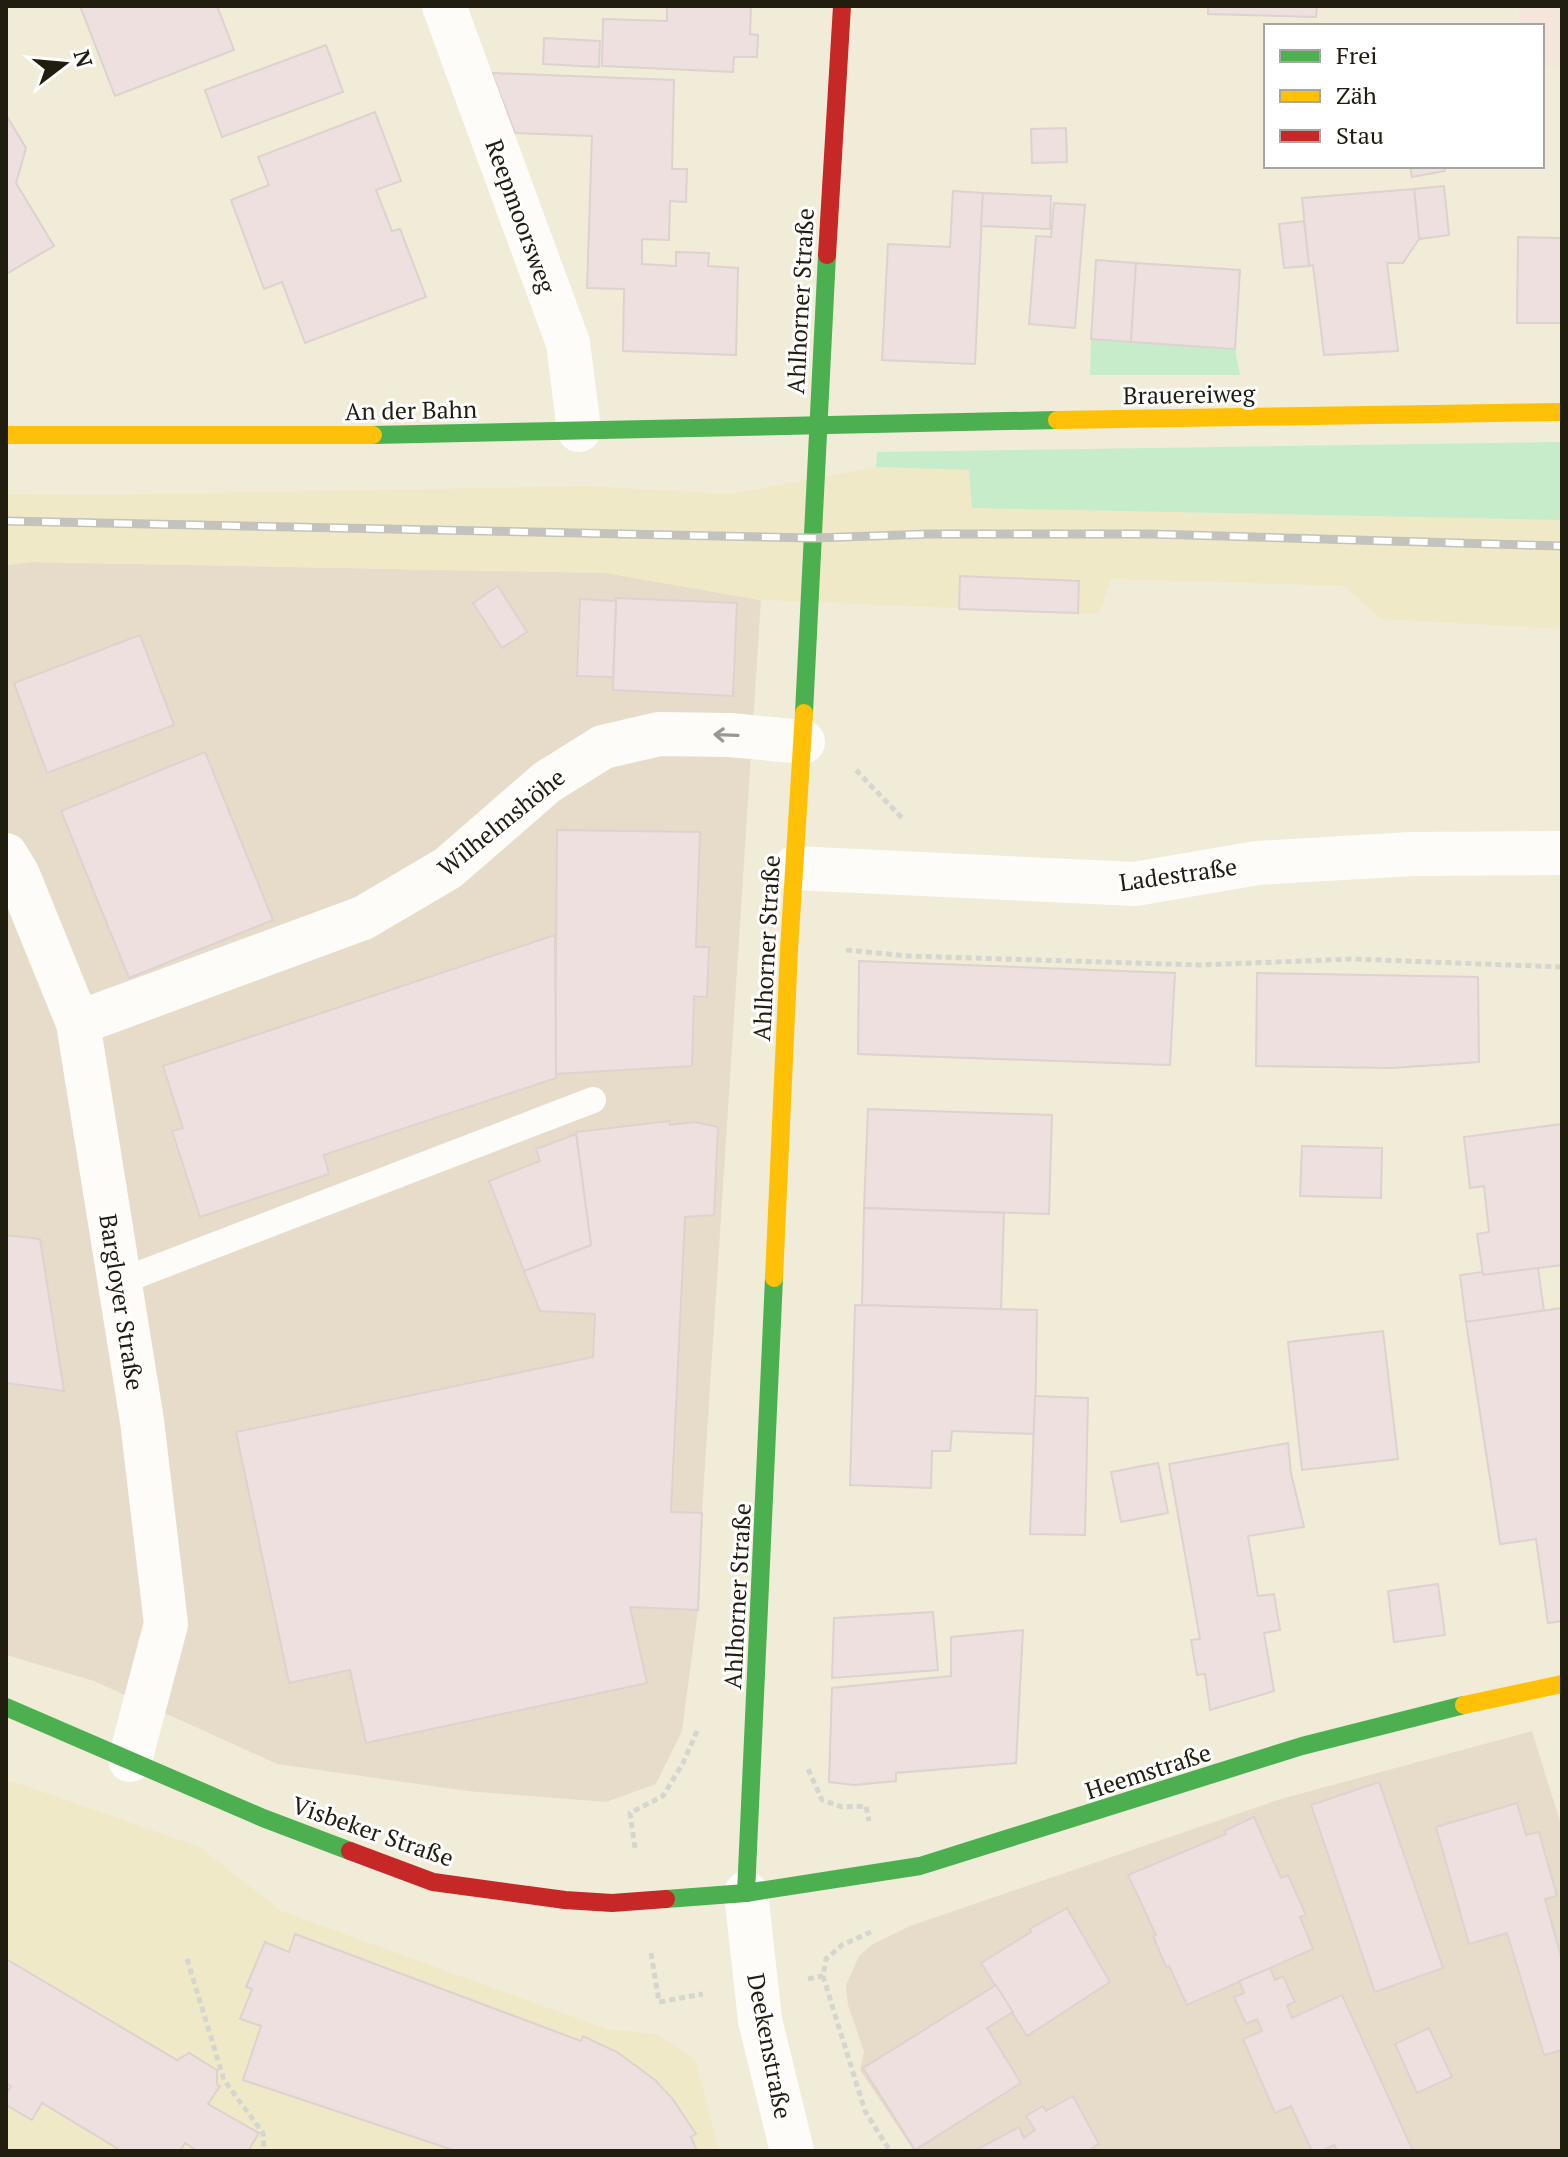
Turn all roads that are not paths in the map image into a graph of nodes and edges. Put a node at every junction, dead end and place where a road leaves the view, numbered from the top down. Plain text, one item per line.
1 (444, 6) edge
2 (842, 6) edge
3 (1562, 412) edge
4 (817, 424) junction
5 (579, 430) junction
6 (6, 435) edge
7 (803, 742) junction
8 (1562, 853) edge
9 (6, 855) edge
10 (794, 868) junction
11 (78, 1023) junction
12 (593, 1100) dead end
13 (119, 1282) junction
14 (1562, 1684) edge
15 (6, 1707) edge
16 (130, 1760) junction
17 (746, 1893) junction
18 (792, 2151) edge

1 - 5 street, Reepmoorsweg
2 - 4 street, Ahlhorner Straße
3 - 4 street, Brauereiweg
4 - 5 street, An der Bahn
4 - 7 street, Ahlhorner Straße
5 - 6 street, An der Bahn
7 - 10 street, Ahlhorner Straße
7 -> 11 street, Wilhelmshöhe
8 - 10 street, Ladestraße
9 - 11 street, Bargloyer Straße
10 - 17 street, Ahlhorner Straße
11 - 13 street, Bargloyer Straße
12 - 13 lane
13 - 16 street, Bargloyer Straße
14 - 17 street, Heemstraße
15 - 16 street, Visbeker Straße
16 - 17 street, Visbeker Straße
17 - 18 street, Deekenstraße

